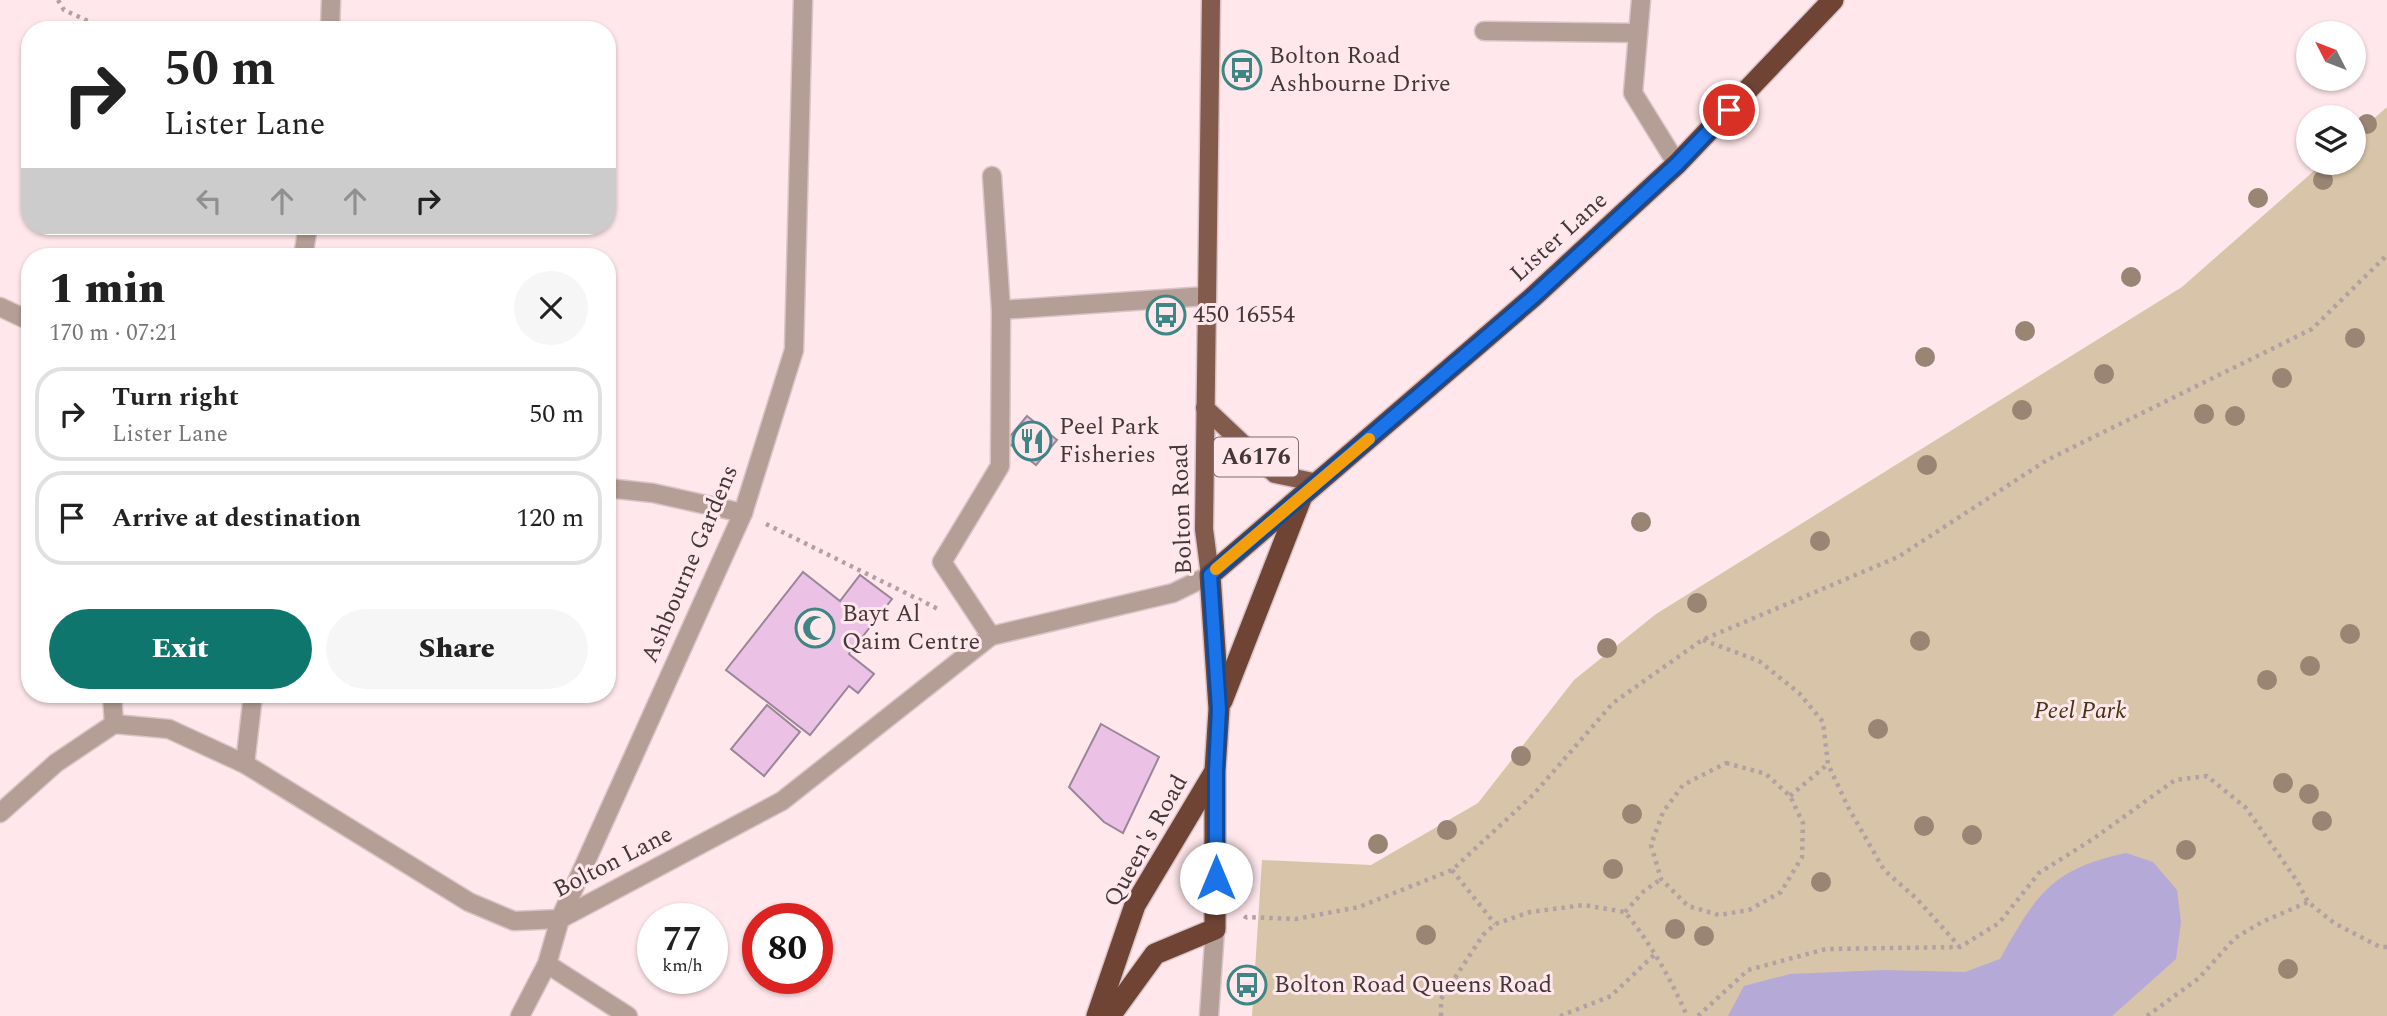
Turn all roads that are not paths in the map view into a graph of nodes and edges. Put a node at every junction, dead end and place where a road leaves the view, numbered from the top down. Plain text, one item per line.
1 (331, 0) edge
2 (803, 0) edge
3 (1210, 0) edge
4 (1641, 0) edge
5 (1833, 0) edge
6 (330, 21) edge
7 (1484, 31) dead end
8 (1638, 33) junction
9 (1677, 164) junction
10 (992, 176) dead end
11 (1207, 296) junction
12 (0, 307) edge
13 (1001, 310) junction
14 (21, 317) edge
15 (1205, 408) junction
16 (616, 489) edge
17 (1310, 489) junction
18 (743, 513) junction
19 (1210, 575) junction
20 (991, 636) junction
21 (113, 703) edge
22 (252, 703) edge
23 (1219, 709) junction
24 (114, 724) junction
25 (245, 764) junction
26 (1216, 771) junction
27 (0, 813) edge
28 (560, 919) junction
29 (1215, 929) junction
30 (547, 964) junction
31 (520, 1016) edge
32 (628, 1016) edge
33 (1097, 1016) edge
34 (1110, 1016) edge
35 (1209, 1016) edge

1 - 6 street
2 - 18 street, Ashbourne Gardens
3 - 11 main road, Bolton Road / A6176
4 - 8 street
5 - 9 highway, Lister Lane
7 - 8 street
8 - 9 street
9 - 17 highway, Lister Lane
10 - 13 street
11 - 13 street
11 - 15 main road, Bolton Road / A6176
12 - 14 street
13 - 20 street
15 - 17 main road, A6176
15 - 19 main road, Bolton Road / A6176
16 - 18 street
17 - 19 highway, Lister Lane
17 - 23 highway, Lister Lane
18 - 28 street, Ashbourne Gardens
19 - 20 street, Bolton Lane
19 - 23 highway, Bolton Road
20 - 28 street, Bolton Lane
21 - 24 street
22 - 25 street
23 - 26 highway, Bolton Road
24 - 25 street, Bolton Lane
24 - 27 street
25 - 28 street, Bolton Lane
26 - 29 highway, Bolton Road
26 - 33 highway, Queen's Road
28 - 30 street, Ashbourne Gardens
29 - 34 highway
29 - 35 street, Bolton Road
30 - 31 street, Ashbourne Gardens
30 - 32 street

